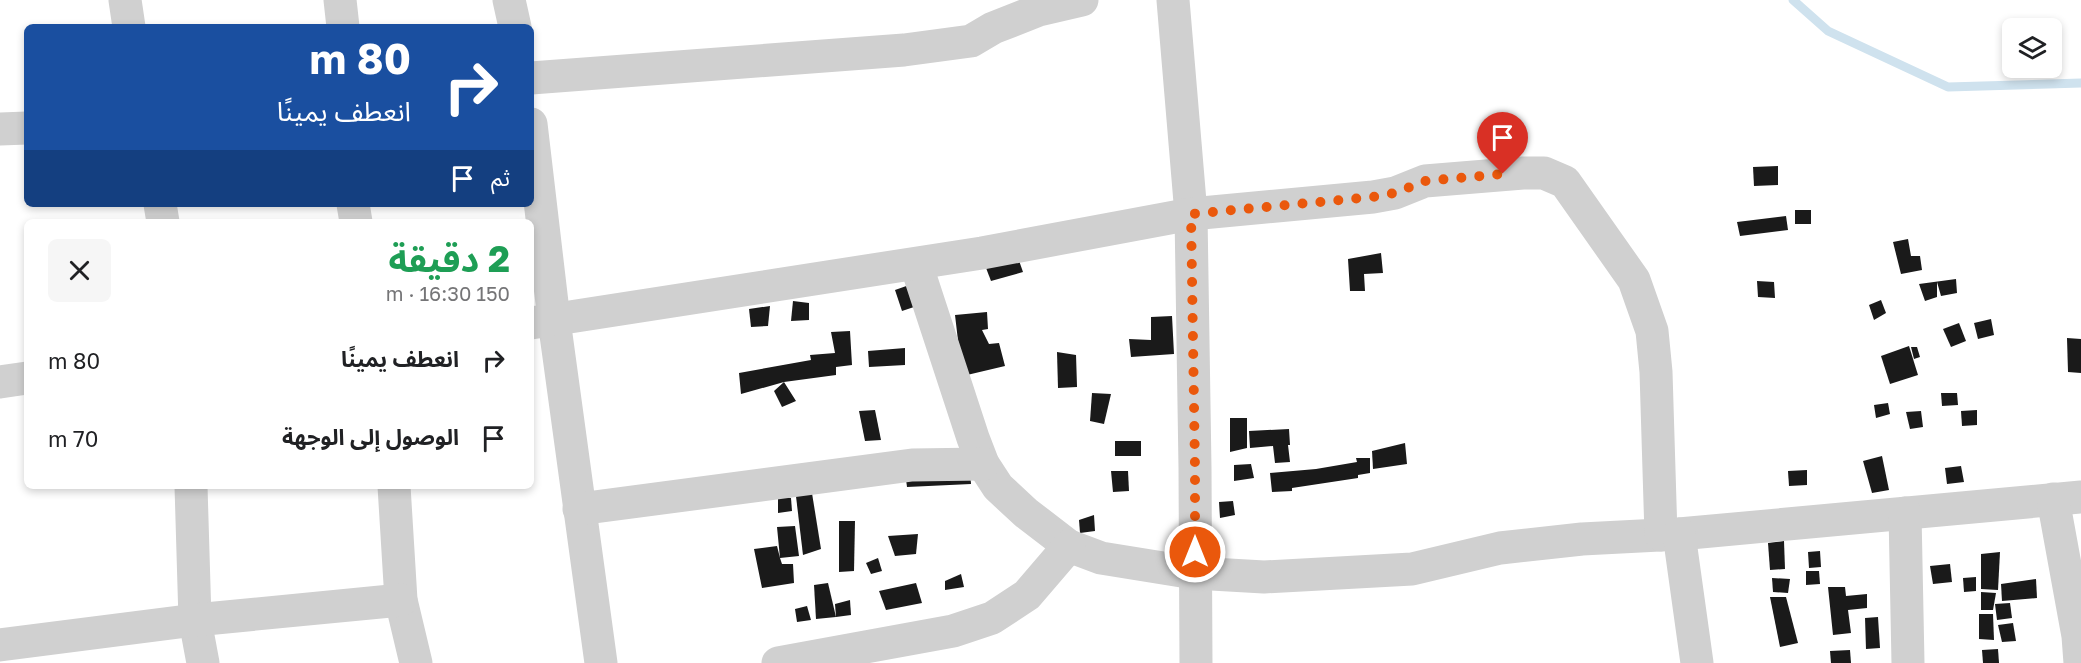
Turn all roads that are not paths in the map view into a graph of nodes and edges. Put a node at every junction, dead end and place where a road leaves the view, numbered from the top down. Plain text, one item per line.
1 (125, 0) edge
2 (340, 0) edge
3 (509, 0) edge
4 (1082, 0) edge
5 (1173, 0) edge
6 (129, 24) edge
7 (343, 24) edge
8 (514, 24) edge
9 (534, 78) edge
10 (24, 128) edge
11 (0, 129) edge
12 (534, 173) edge
13 (1191, 214) junction
14 (916, 264) junction
15 (543, 321) edge
16 (24, 378) edge
17 (0, 382) edge
18 (983, 464) junction
19 (192, 489) edge
20 (394, 489) edge
21 (2067, 498) edge
22 (579, 509) junction
23 (1905, 513) junction
24 (1670, 535) junction
25 (1069, 546) junction
26 (1194, 573) junction
27 (401, 600) junction
28 (195, 620) junction
29 (0, 645) edge
30 (203, 663) edge
31 (416, 663) edge
32 (601, 663) edge
33 (778, 663) edge
34 (1196, 663) edge
35 (1697, 663) edge
36 (1908, 663) edge
37 (2080, 663) edge

1 - 6 street
2 - 7 street
3 - 8 street
4 - 9 street
5 - 13 street
10 - 11 street
12 - 15 street
13 - 14 street
13 - 24 street
13 - 26 street
14 - 15 street
14 - 18 street
15 - 22 street
16 - 17 street
18 - 22 street
18 - 25 street
19 - 28 street
20 - 27 street
21 - 23 street
21 - 37 street
22 - 32 street
23 - 24 street
23 - 36 street
24 - 26 street
24 - 35 street
25 - 26 street
25 - 33 street
26 - 34 street
27 - 28 street
27 - 31 street
28 - 29 street
28 - 30 street

